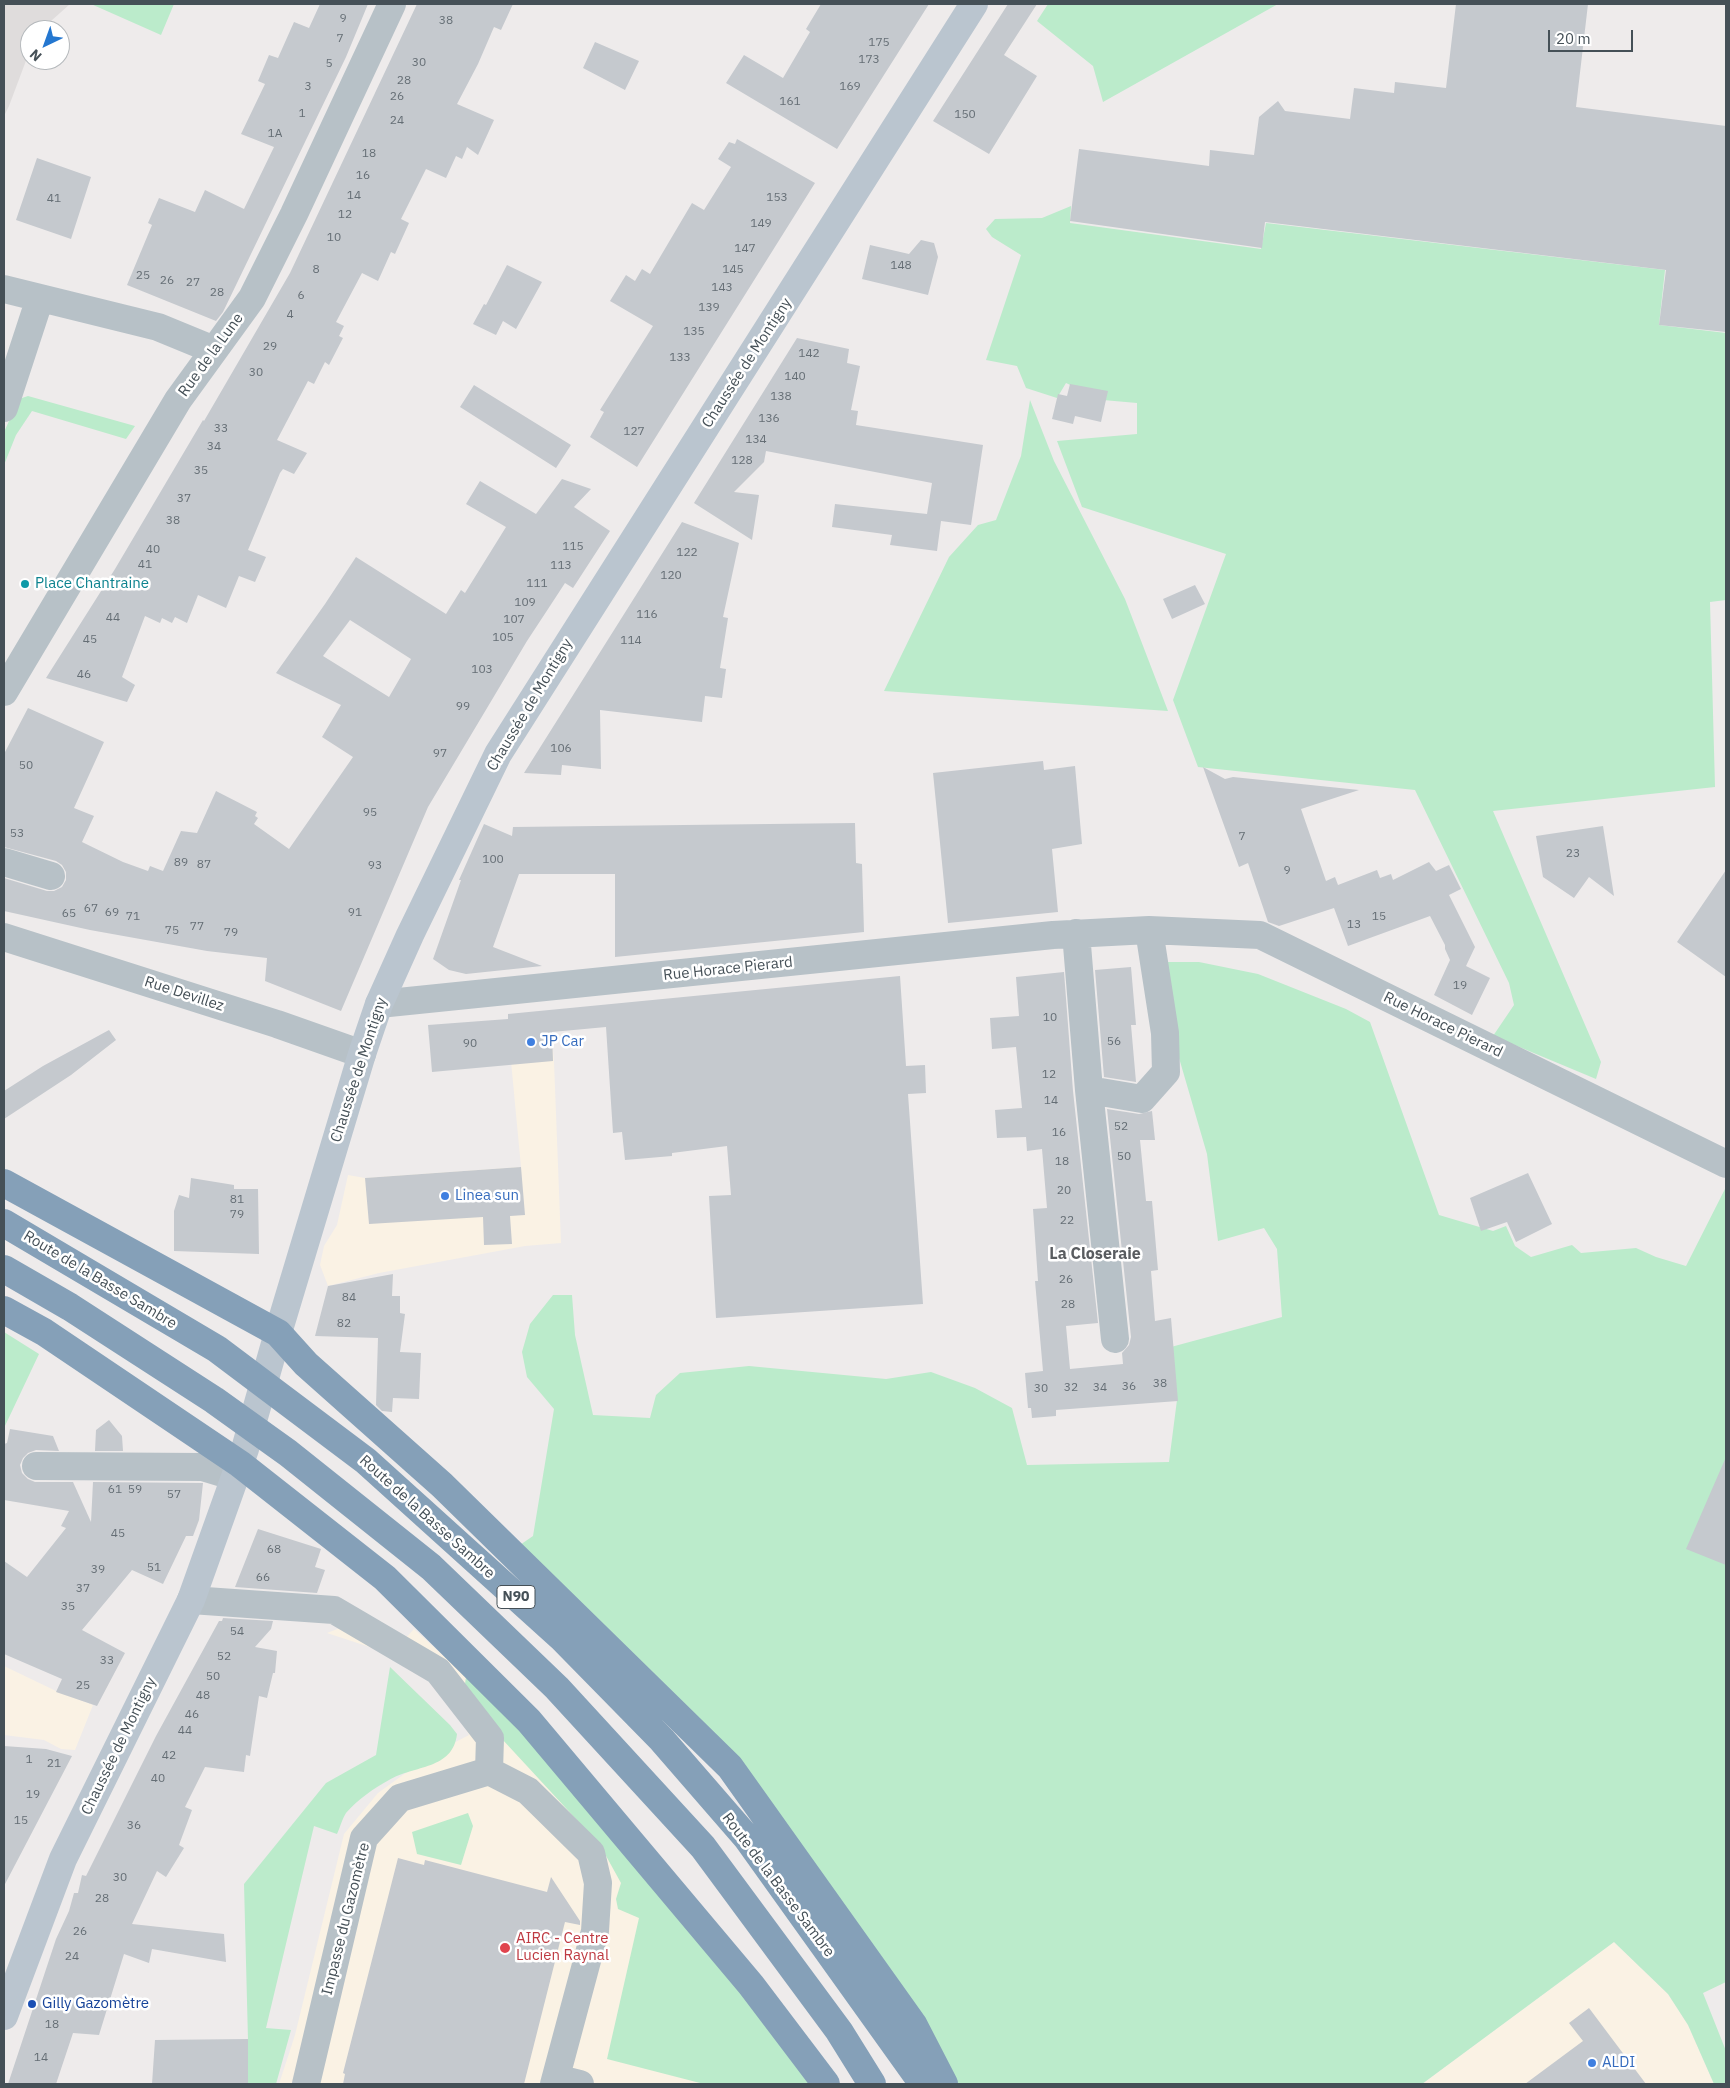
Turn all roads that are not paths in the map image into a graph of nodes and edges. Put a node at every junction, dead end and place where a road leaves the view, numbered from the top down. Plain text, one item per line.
1 (392, 4) edge
2 (974, 4) edge
3 (4, 289) edge
4 (51, 301) junction
5 (214, 350) junction
6 (4, 408) edge
7 (4, 692) edge
8 (4, 862) edge
9 (51, 876) dead end
10 (1149, 930) junction
11 (1076, 934) junction
12 (4, 937) edge
13 (379, 1004) junction
14 (362, 1054) junction
15 (1089, 1090) junction
16 (1726, 1164) edge
17 (4, 1183) edge
18 (4, 1223) edge
19 (4, 1269) edge
20 (4, 1310) edge
21 (1115, 1339) dead end
22 (274, 1346) junction
23 (241, 1463) junction
24 (36, 1466) dead end
25 (191, 1600) junction
26 (489, 1771) junction
27 (4, 2016) edge
28 (563, 2082) edge
29 (306, 2084) edge
30 (826, 2084) edge
31 (872, 2084) edge
32 (923, 2084) edge
33 (944, 2084) edge

1 - 5 street, Rue de la Lune
2 - 13 main road, Chaussée de Montigny
3 - 4 street
4 - 5 street
4 - 6 street
5 - 7 street, Rue de la Lune
8 - 9 street
10 - 11 street, Rue Horace Pierard
10 - 15 street
10 - 16 street, Rue Horace Pierard
11 - 13 street, Rue Horace Pierard
11 - 15 street
12 - 14 street, Rue Devillez
13 - 14 main road, Chaussée de Montigny
14 - 22 main road, Chaussée de Montigny
15 - 21 street
17 - 22 highway
18 - 32 highway, Route de la Basse Sambre / N90
19 - 31 highway, N90
20 - 23 highway
22 - 23 main road, Chaussée de Montigny
22 - 33 highway
23 - 24 street
23 - 25 main road, Chaussée de Montigny
23 - 30 highway
25 - 26 street
25 - 27 main road, Chaussée de Montigny
26 - 28 street
26 - 29 street, Impasse du Gazomètre

